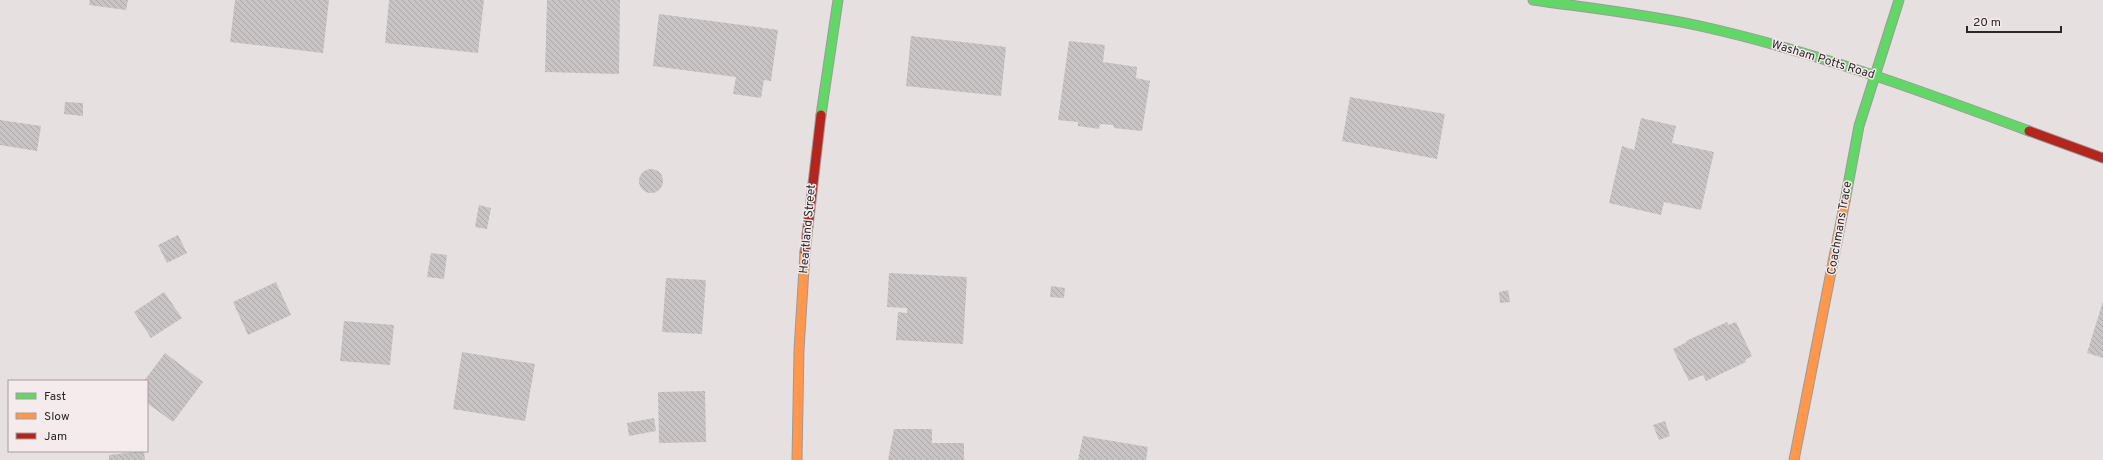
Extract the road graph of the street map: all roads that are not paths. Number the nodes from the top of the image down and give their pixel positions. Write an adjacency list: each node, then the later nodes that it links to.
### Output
1 (838, 0): 6 (street, Heartland Street)
2 (1533, 0): 4 (street, Washam Potts Road)
3 (1900, 0): 4 (street, Coachmans Trace)
4 (1874, 75): 5 (street, Washam Potts Road); 7 (street, Coachmans Trace)
5 (2103, 158)
6 (797, 460)
7 (1794, 460)

